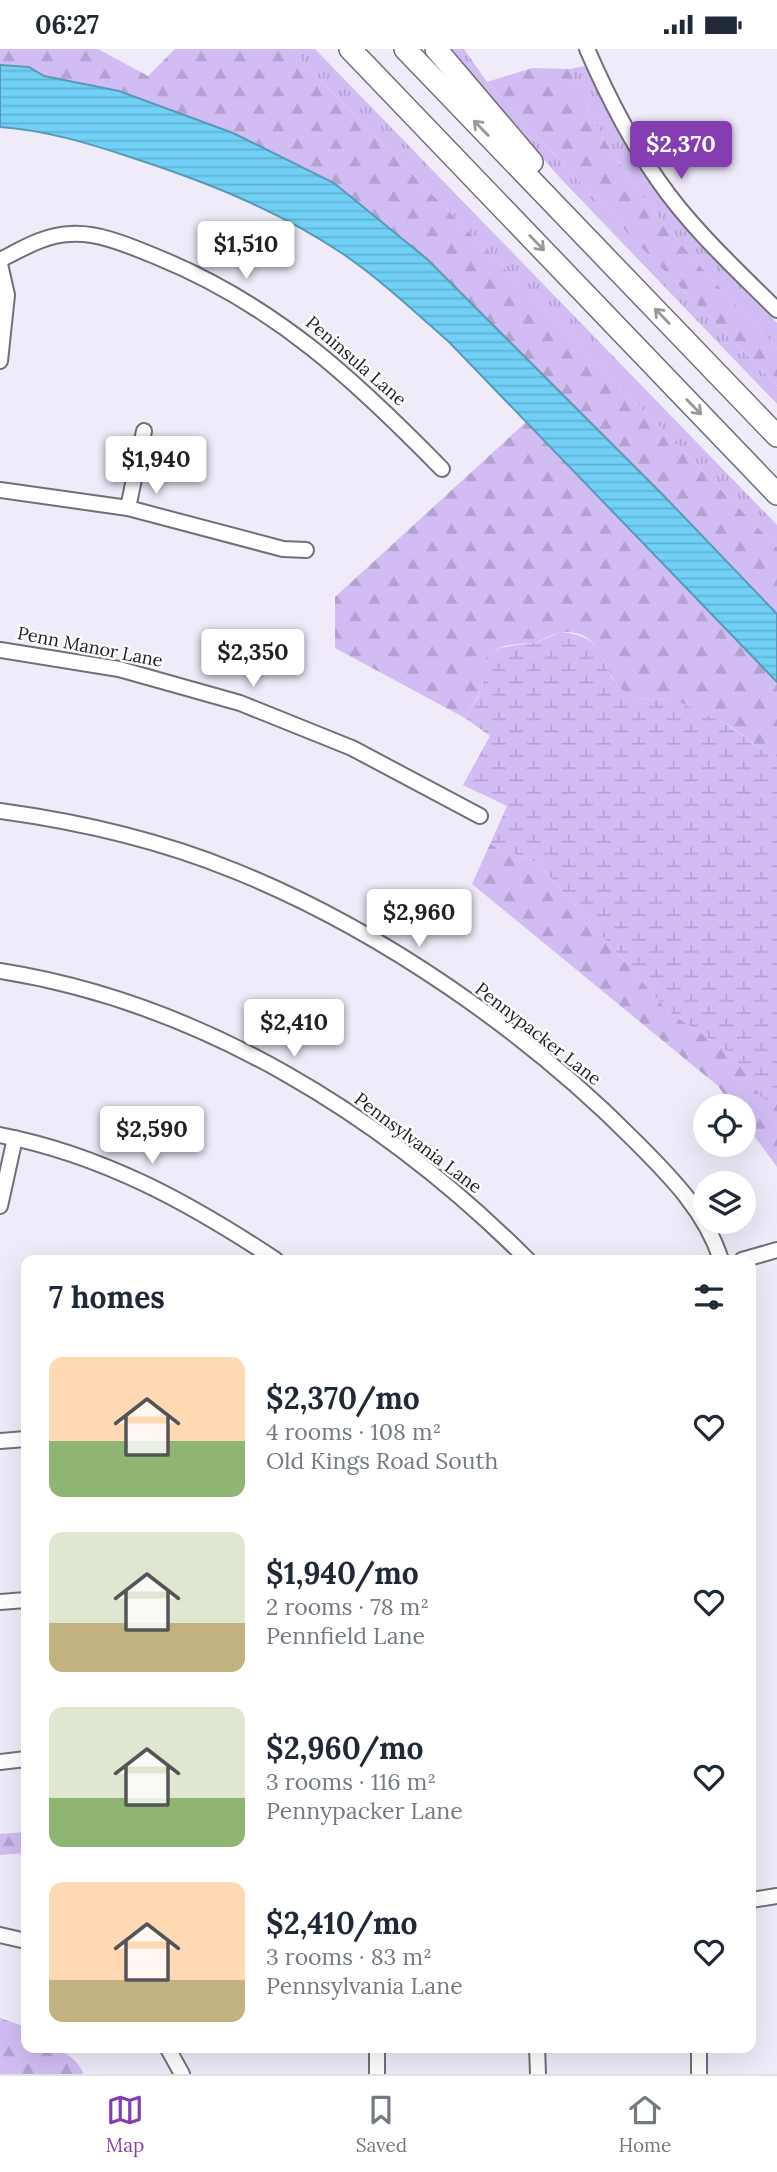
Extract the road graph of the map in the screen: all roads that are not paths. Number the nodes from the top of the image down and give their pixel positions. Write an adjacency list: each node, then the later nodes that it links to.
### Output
1 (332, 49): 6 (highway)
2 (350, 49): 6 (highway)
3 (405, 49): 7 (highway, one-way to 3)
4 (436, 49): 7 (highway)
5 (587, 49): 9 (street)
6 (490, 194): 15 (highway, one-way to 15)
7 (579, 230): 12 (highway, one-way to 7)
8 (0, 262): 10 (street); 13 (street, Peninsula Lane)
9 (777, 310)
10 (0, 361)
11 (144, 431): 16 (street)
12 (777, 436)
13 (442, 469)
14 (0, 489): 16 (street)
15 (777, 494)
16 (128, 508): 17 (street)
17 (306, 550)
18 (0, 650): 20 (street, Penn Manor Lane)
19 (0, 811): 27 (street, Pennypacker Lane)
20 (480, 816)
21 (0, 971): 26 (street, Pennsylvania Lane)
22 (7, 1137): 23 (street); 25 (street)
23 (0, 1206)
24 (777, 1250): 28 (street)
25 (268, 1255)
26 (523, 1255)
27 (719, 1255)
28 (756, 1256)
29 (21, 1439): 30 (street)
30 (0, 1441)
31 (21, 1600): 32 (street)
32 (0, 1602)
33 (21, 1760): 34 (street)
34 (0, 1762)
35 (777, 1896): 36 (street)
36 (756, 1899)
37 (0, 1935): 38 (street)
38 (21, 1940)
39 (170, 2053): 43 (street)
40 (377, 2053): 44 (street)
41 (537, 2053): 45 (street)
42 (699, 2053): 46 (street)
43 (182, 2074)
44 (377, 2074)
45 (538, 2074)
46 (699, 2074)

